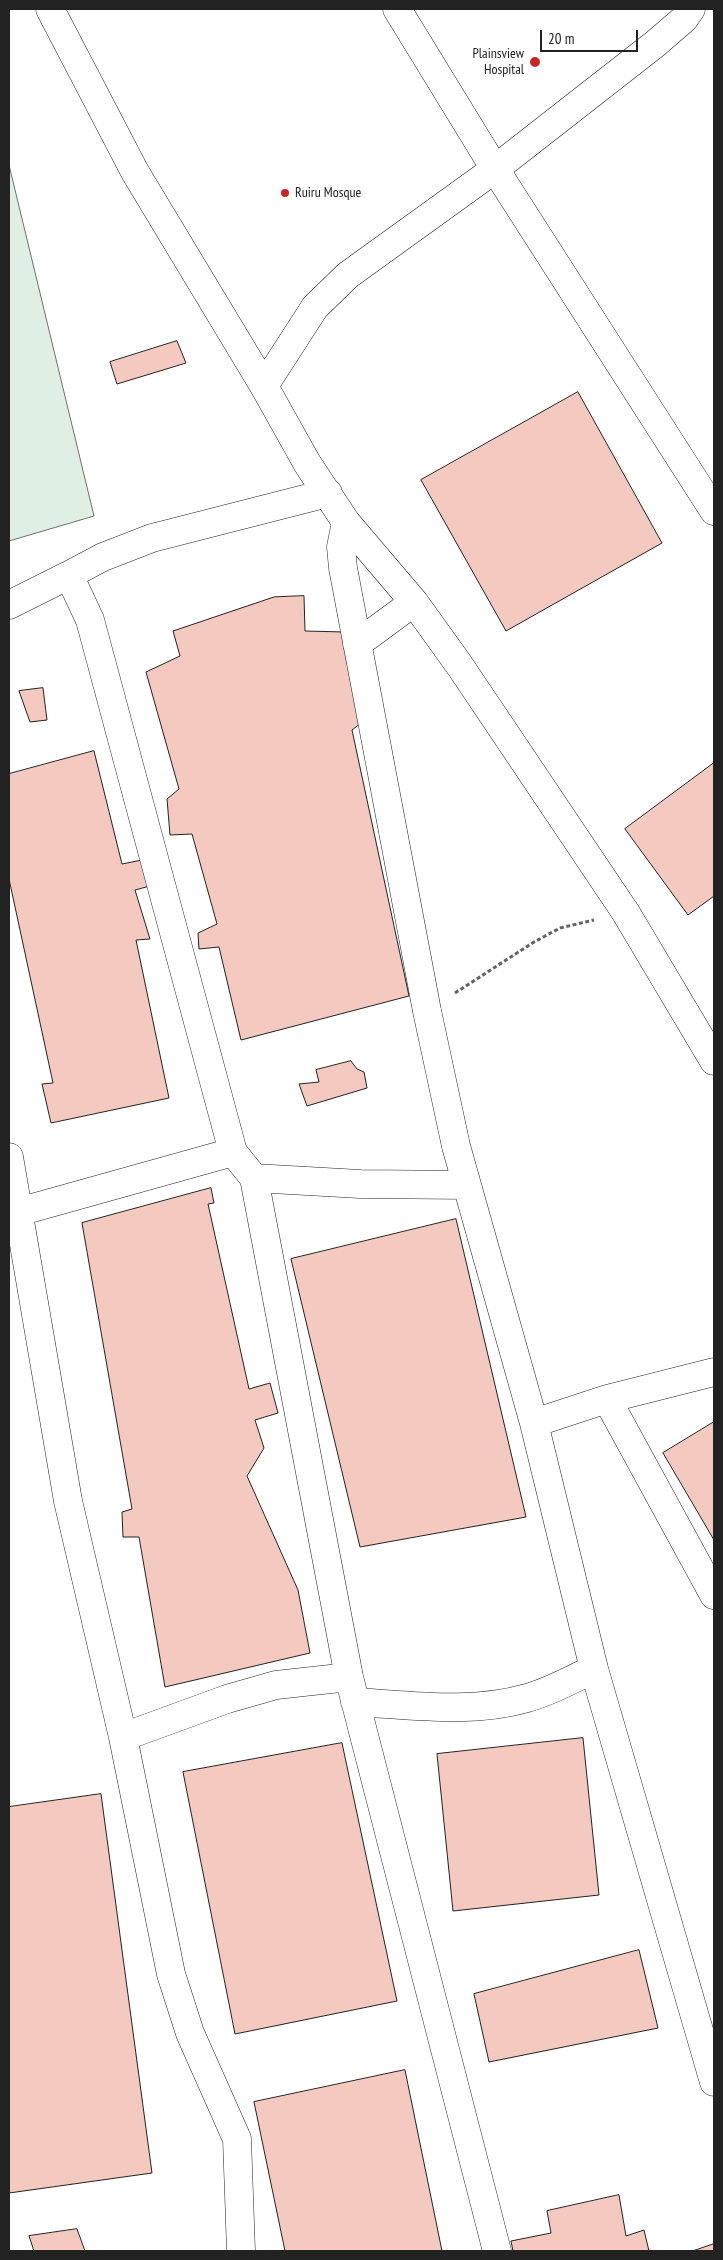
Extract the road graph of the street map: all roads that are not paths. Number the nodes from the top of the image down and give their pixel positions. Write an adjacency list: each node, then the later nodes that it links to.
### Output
1 (50, 9): 5 (street)
2 (397, 9): 4 (street)
3 (691, 9): 4 (street)
4 (495, 169): 5 (street); 7 (street)
5 (264, 386): 6 (street)
6 (328, 494): 8 (street); 9 (street)
7 (714, 511)
8 (346, 522): 10 (street); 12 (street)
9 (69, 575): 11 (street); 14 (street)
10 (414, 602): 12 (street); 13 (street)
11 (9, 605)
12 (357, 644): 17 (street)
13 (714, 1061)
14 (233, 1152): 16 (street); 18 (street)
15 (9, 1157): 18 (street)
16 (254, 1178): 17 (street); 24 (street)
17 (468, 1185): 21 (street)
18 (18, 1212): 25 (street)
19 (714, 1372): 20 (street)
20 (606, 1399): 21 (street); 22 (street)
21 (534, 1423): 23 (street)
22 (714, 1595)
23 (594, 1669): 24 (street); 26 (street)
24 (352, 1690): 25 (street); 28 (street)
25 (123, 1737): 27 (street)
26 (714, 2082)
27 (242, 2251)
28 (497, 2251)

